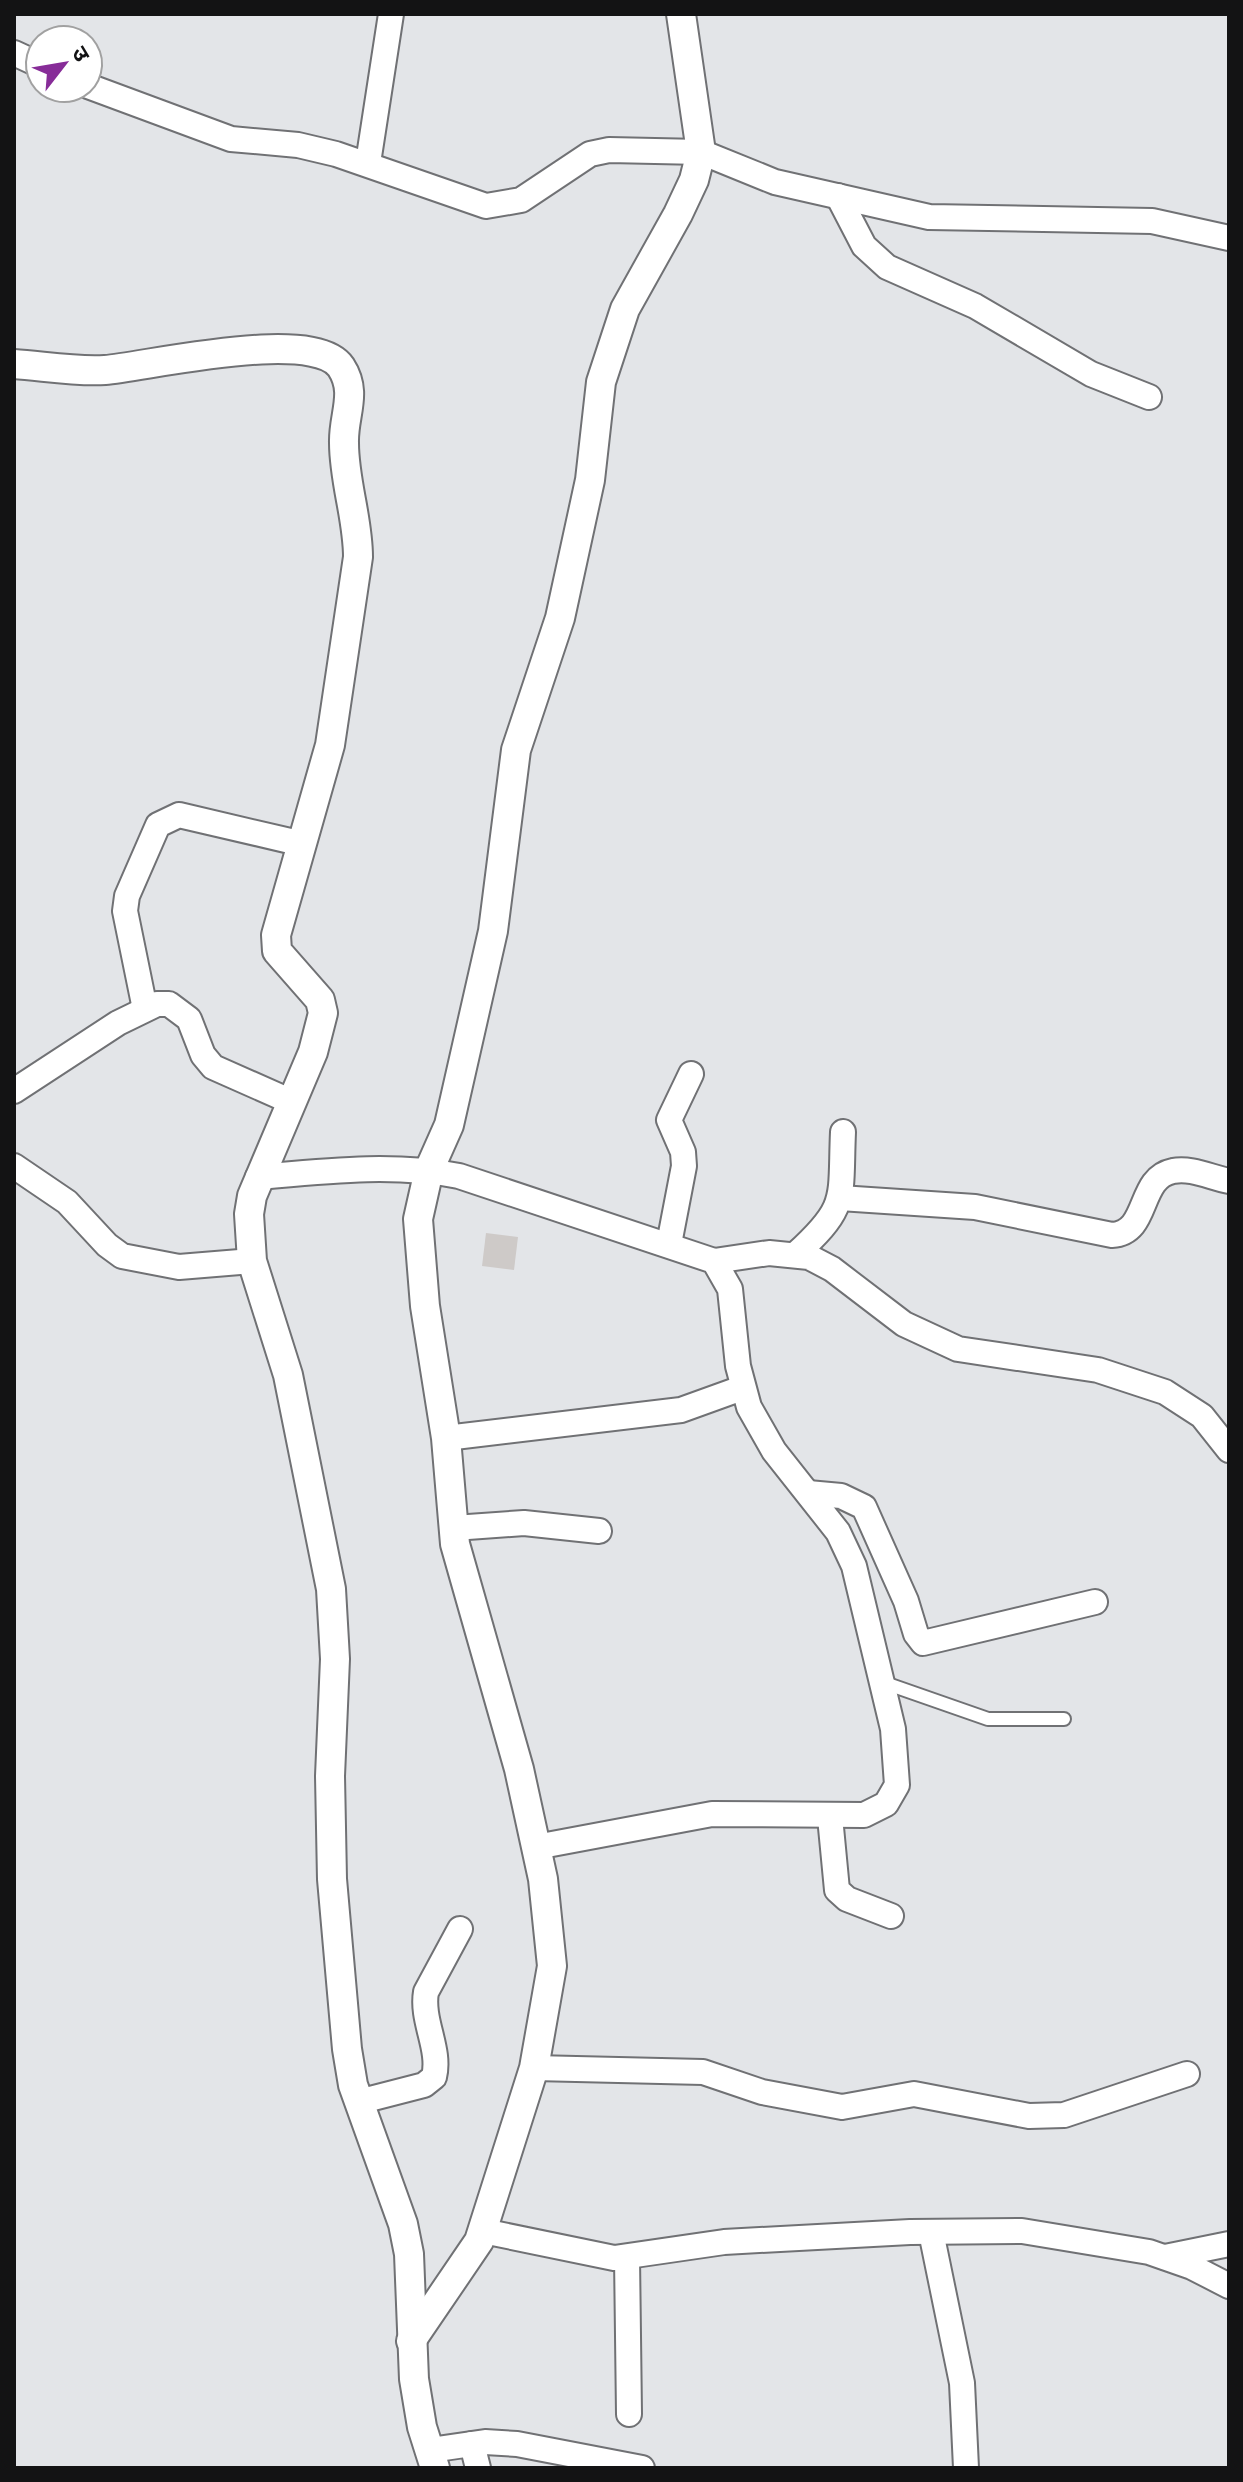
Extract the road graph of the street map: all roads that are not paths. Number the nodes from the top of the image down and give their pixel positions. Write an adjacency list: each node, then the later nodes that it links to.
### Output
1 (391, 14): 5 (street)
2 (681, 14): 4 (street)
3 (104, 92): 5 (street)
4 (701, 152): 5 (street); 6 (street); 17 (street)
5 (368, 163)
6 (838, 196): 7 (street); 9 (street)
7 (1229, 238)
8 (14, 364): 10 (street)
9 (1149, 397)
10 (303, 844): 11 (street); 14 (street)
11 (145, 1009): 13 (street); 14 (street)
12 (691, 1074): 21 (street)
13 (14, 1091)
14 (292, 1102): 18 (street)
15 (843, 1132): 20 (street)
16 (14, 1166): 23 (street)
17 (429, 1170): 18 (street); 21 (street); 26 (street)
18 (258, 1177): 23 (street)
19 (1229, 1181): 20 (street)
20 (840, 1198): 22 (street)
21 (669, 1244): 24 (street)
22 (796, 1254): 24 (street); 27 (street)
23 (252, 1261): 40 (street)
24 (714, 1261): 25 (street)
25 (742, 1388): 26 (street); 28 (street)
26 (446, 1438): 29 (street)
27 (1229, 1450)
28 (808, 1493): 31 (street); 32 (street)
29 (454, 1528): 30 (street); 35 (street)
30 (599, 1531)
31 (1095, 1602)
32 (882, 1682): 33 (lane); 34 (street)
33 (1064, 1719)
34 (830, 1817): 35 (street); 36 (street)
35 (536, 1847): 38 (street)
36 (891, 1916)
37 (460, 1929): 40 (street)
38 (534, 2068): 39 (street); 41 (street)
39 (1187, 2074)
40 (358, 2102): 47 (street)
41 (483, 2231): 44 (street); 47 (street)
42 (931, 2232): 44 (street); 45 (street); 53 (street)
43 (1229, 2244): 45 (street)
44 (627, 2257): 48 (street)
45 (1165, 2257): 46 (street)
46 (1229, 2286)
47 (411, 2341): 50 (street)
48 (629, 2414)
49 (472, 2444): 50 (street); 51 (street); 52 (street)
50 (432, 2459)
51 (478, 2468)
52 (642, 2468)
53 (966, 2468)

